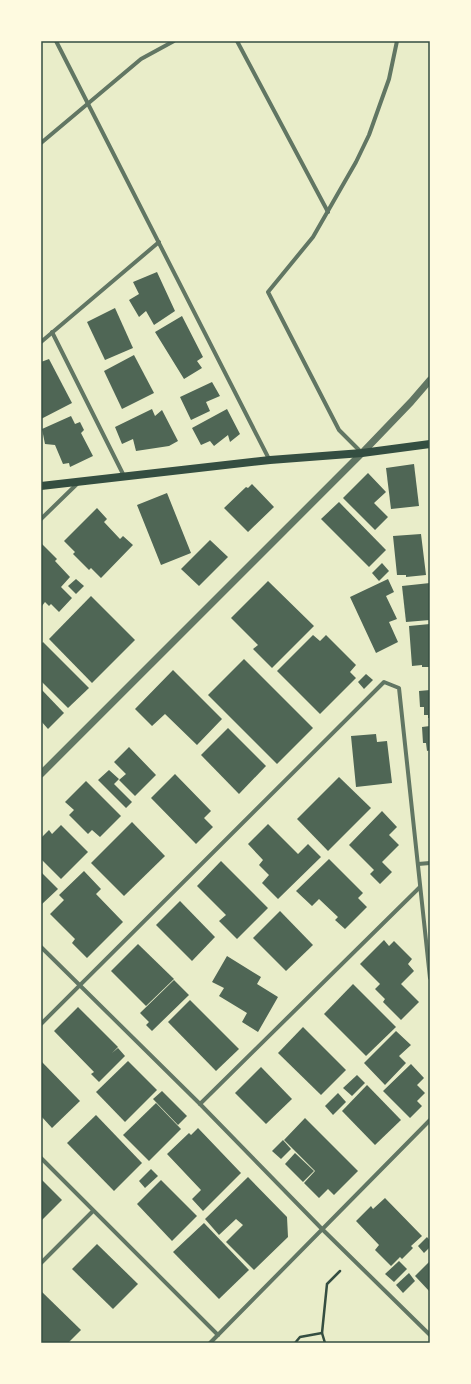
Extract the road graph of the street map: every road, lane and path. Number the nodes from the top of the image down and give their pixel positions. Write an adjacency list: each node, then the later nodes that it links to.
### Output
1 (56, 41): 5 (street)
2 (174, 41): 5 (street)
3 (238, 41): 7 (street)
4 (397, 41): 7 (street)
5 (88, 103): 6 (street); 8 (street)
6 (41, 143)
7 (328, 212): 13 (street)
8 (159, 242): 9 (street); 14 (street)
9 (52, 332): 10 (street); 15 (street)
10 (41, 342)
11 (430, 380): 13 (street)
12 (430, 444): 13 (main road)
13 (362, 453): 14 (main road); 19 (street)
14 (270, 460): 15 (main road)
15 (124, 476): 16 (main road)
16 (80, 481): 17 (main road); 18 (street)
17 (41, 486)
18 (41, 519)
19 (41, 774)
20 (430, 863): 21 (street)
21 (418, 864): 22 (street); 25 (street)
22 (420, 887): 24 (street); 27 (street)
23 (41, 947): 25 (street)
24 (430, 978)
25 (80, 985): 26 (street); 27 (street)
26 (41, 1024)
27 (200, 1104): 31 (street)
28 (430, 1120): 31 (street)
29 (41, 1158): 30 (street)
30 (94, 1211): 32 (street); 35 (street)
31 (322, 1229): 35 (street); 36 (street)
32 (41, 1263)
33 (344, 1268): 34 (path)
34 (322, 1333): 38 (path); 39 (path)
35 (218, 1335): 37 (street)
36 (430, 1336)
37 (210, 1343)
38 (295, 1343)
39 (325, 1343)

